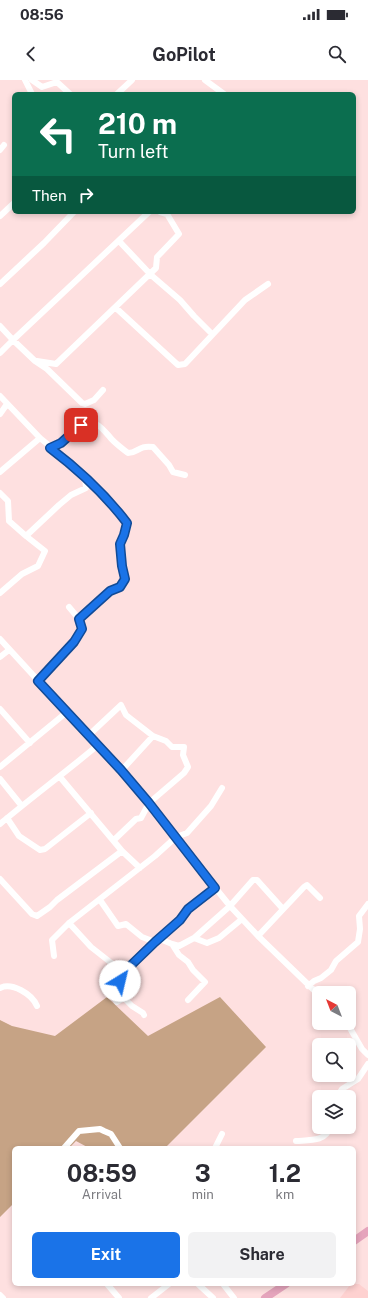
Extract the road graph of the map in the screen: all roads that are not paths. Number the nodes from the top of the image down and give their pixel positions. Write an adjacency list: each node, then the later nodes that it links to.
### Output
1 (25, 80): 5 (street)
2 (32, 80): 6 (street)
3 (132, 80): 7 (street)
4 (205, 80): 8 (street)
5 (31, 92)
6 (68, 92)
7 (119, 92)
8 (221, 92)
9 (12, 205): 14 (street)
10 (72, 214): 18 (street)
11 (147, 214): 15 (street)
12 (151, 214): 15 (street)
13 (167, 214): 17 (street)
14 (0, 216)
15 (136, 225): 16 (street)
16 (119, 241): 17 (street); 23 (street)
17 (151, 275): 20 (street); 22 (street)
18 (0, 284)
19 (268, 284): 22 (street)
20 (116, 308): 22 (street); 25 (street)
21 (0, 326): 23 (street)
22 (212, 334)
23 (13, 340): 24 (street); 25 (street)
24 (0, 353)
25 (35, 361): 26 (street)
26 (103, 390)
27 (0, 396): 28 (street)
28 (7, 404): 29 (street); 30 (street)
29 (0, 414)
30 (40, 438): 31 (street); 32 (street)
31 (50, 448): 33 (street); 34 (street)
32 (0, 472)
33 (185, 475)
34 (85, 477): 36 (street); 39 (street)
35 (0, 493): 36 (street)
36 (26, 536): 37 (street)
37 (0, 593)
38 (69, 607): 39 (street)
39 (79, 619): 43 (street)
40 (0, 639): 41 (street)
41 (9, 650): 42 (street); 43 (street)
42 (0, 657)
43 (38, 681): 45 (street)
44 (0, 709): 48 (street)
45 (67, 712): 46 (street); 48 (street)
46 (89, 735): 47 (street); 49 (street)
47 (153, 736): 51 (street); 55 (street)
48 (30, 743): 50 (street)
49 (98, 745): 51 (street); 52 (street)
50 (0, 767)
51 (121, 770): 55 (street)
52 (60, 777): 56 (street); 57 (street)
53 (0, 779): 56 (street)
54 (222, 788): 60 (street)
55 (149, 803): 60 (street); 61 (street)
56 (21, 805): 58 (street)
57 (92, 813): 58 (street); 61 (street)
58 (7, 818): 59 (street)
59 (0, 824)
60 (176, 837): 63 (street); 65 (street)
61 (114, 840): 62 (street)
62 (122, 851): 63 (street); 64 (street)
63 (140, 868): 67 (street)
64 (0, 879)
65 (215, 888): 69 (street); 75 (street)
66 (320, 898): 70 (street)
67 (100, 900): 72 (street); 75 (street)
68 (368, 904): 79 (street)
69 (230, 906): 70 (street); 71 (street); 74 (street)
70 (283, 909): 73 (street)
71 (242, 919): 73 (street); 74 (street)
72 (69, 923): 77 (street); 78 (street)
73 (258, 936): 79 (street)
74 (194, 938): 76 (street)
75 (157, 940): 76 (street); 78 (street)
76 (172, 944): 82 (street)
77 (54, 956)
78 (124, 972): 84 (street)
79 (308, 986): 81 (street)
80 (0, 988): 83 (street)
81 (312, 989)
82 (188, 1000)
83 (37, 1006)
84 (144, 1016)
85 (350, 1030): 86 (street)
86 (368, 1055)
87 (368, 1064): 88 (street)
88 (341, 1090)
89 (222, 1134): 94 (street)
90 (326, 1134): 91 (street)
91 (296, 1141)
92 (66, 1146): 93 (street)
93 (119, 1146)
94 (216, 1146)
95 (368, 1231): 96 (main road)
96 (356, 1240)
97 (109, 1286): 104 (street)
98 (166, 1286): 105 (street)
99 (200, 1286): 106 (street)
100 (225, 1286): 107 (street)
101 (283, 1286): 108 (main road)
102 (0, 1295): 103 (street)
103 (3, 1298)
104 (119, 1298)
105 (151, 1298)
106 (213, 1298)
107 (234, 1298)
108 (265, 1298)

